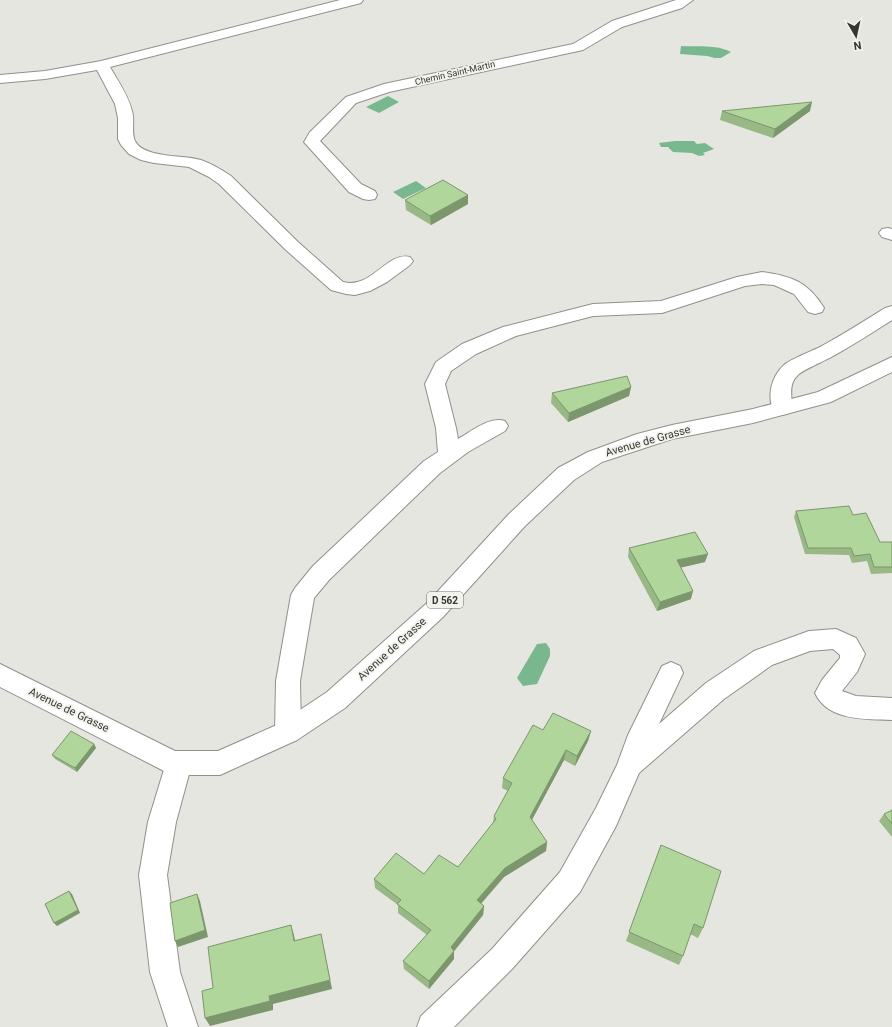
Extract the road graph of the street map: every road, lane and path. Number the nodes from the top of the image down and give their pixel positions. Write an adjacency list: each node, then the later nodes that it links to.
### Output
1 (356, 0): 3 (street)
2 (686, 0): 5 (street, Chemin Saint-Martin)
3 (101, 65): 4 (street); 6 (street)
4 (0, 79)
5 (369, 195)
6 (404, 262)
7 (815, 308): 12 (street)
8 (892, 312): 10 (street)
9 (892, 364): 10 (street, Avenue de Grasse / D 562)
10 (782, 408): 16 (street, Avenue de Grasse / D 562)
11 (498, 426): 12 (street)
12 (449, 455): 16 (street)
13 (671, 673): 18 (street)
14 (0, 675): 17 (street, Avenue de Grasse / D 562)
15 (892, 710): 18 (street)
16 (288, 732): 17 (street, Avenue de Grasse / D 562)
17 (179, 763): 19 (street)
18 (630, 766): 20 (street)
19 (183, 1027)
20 (432, 1027)

